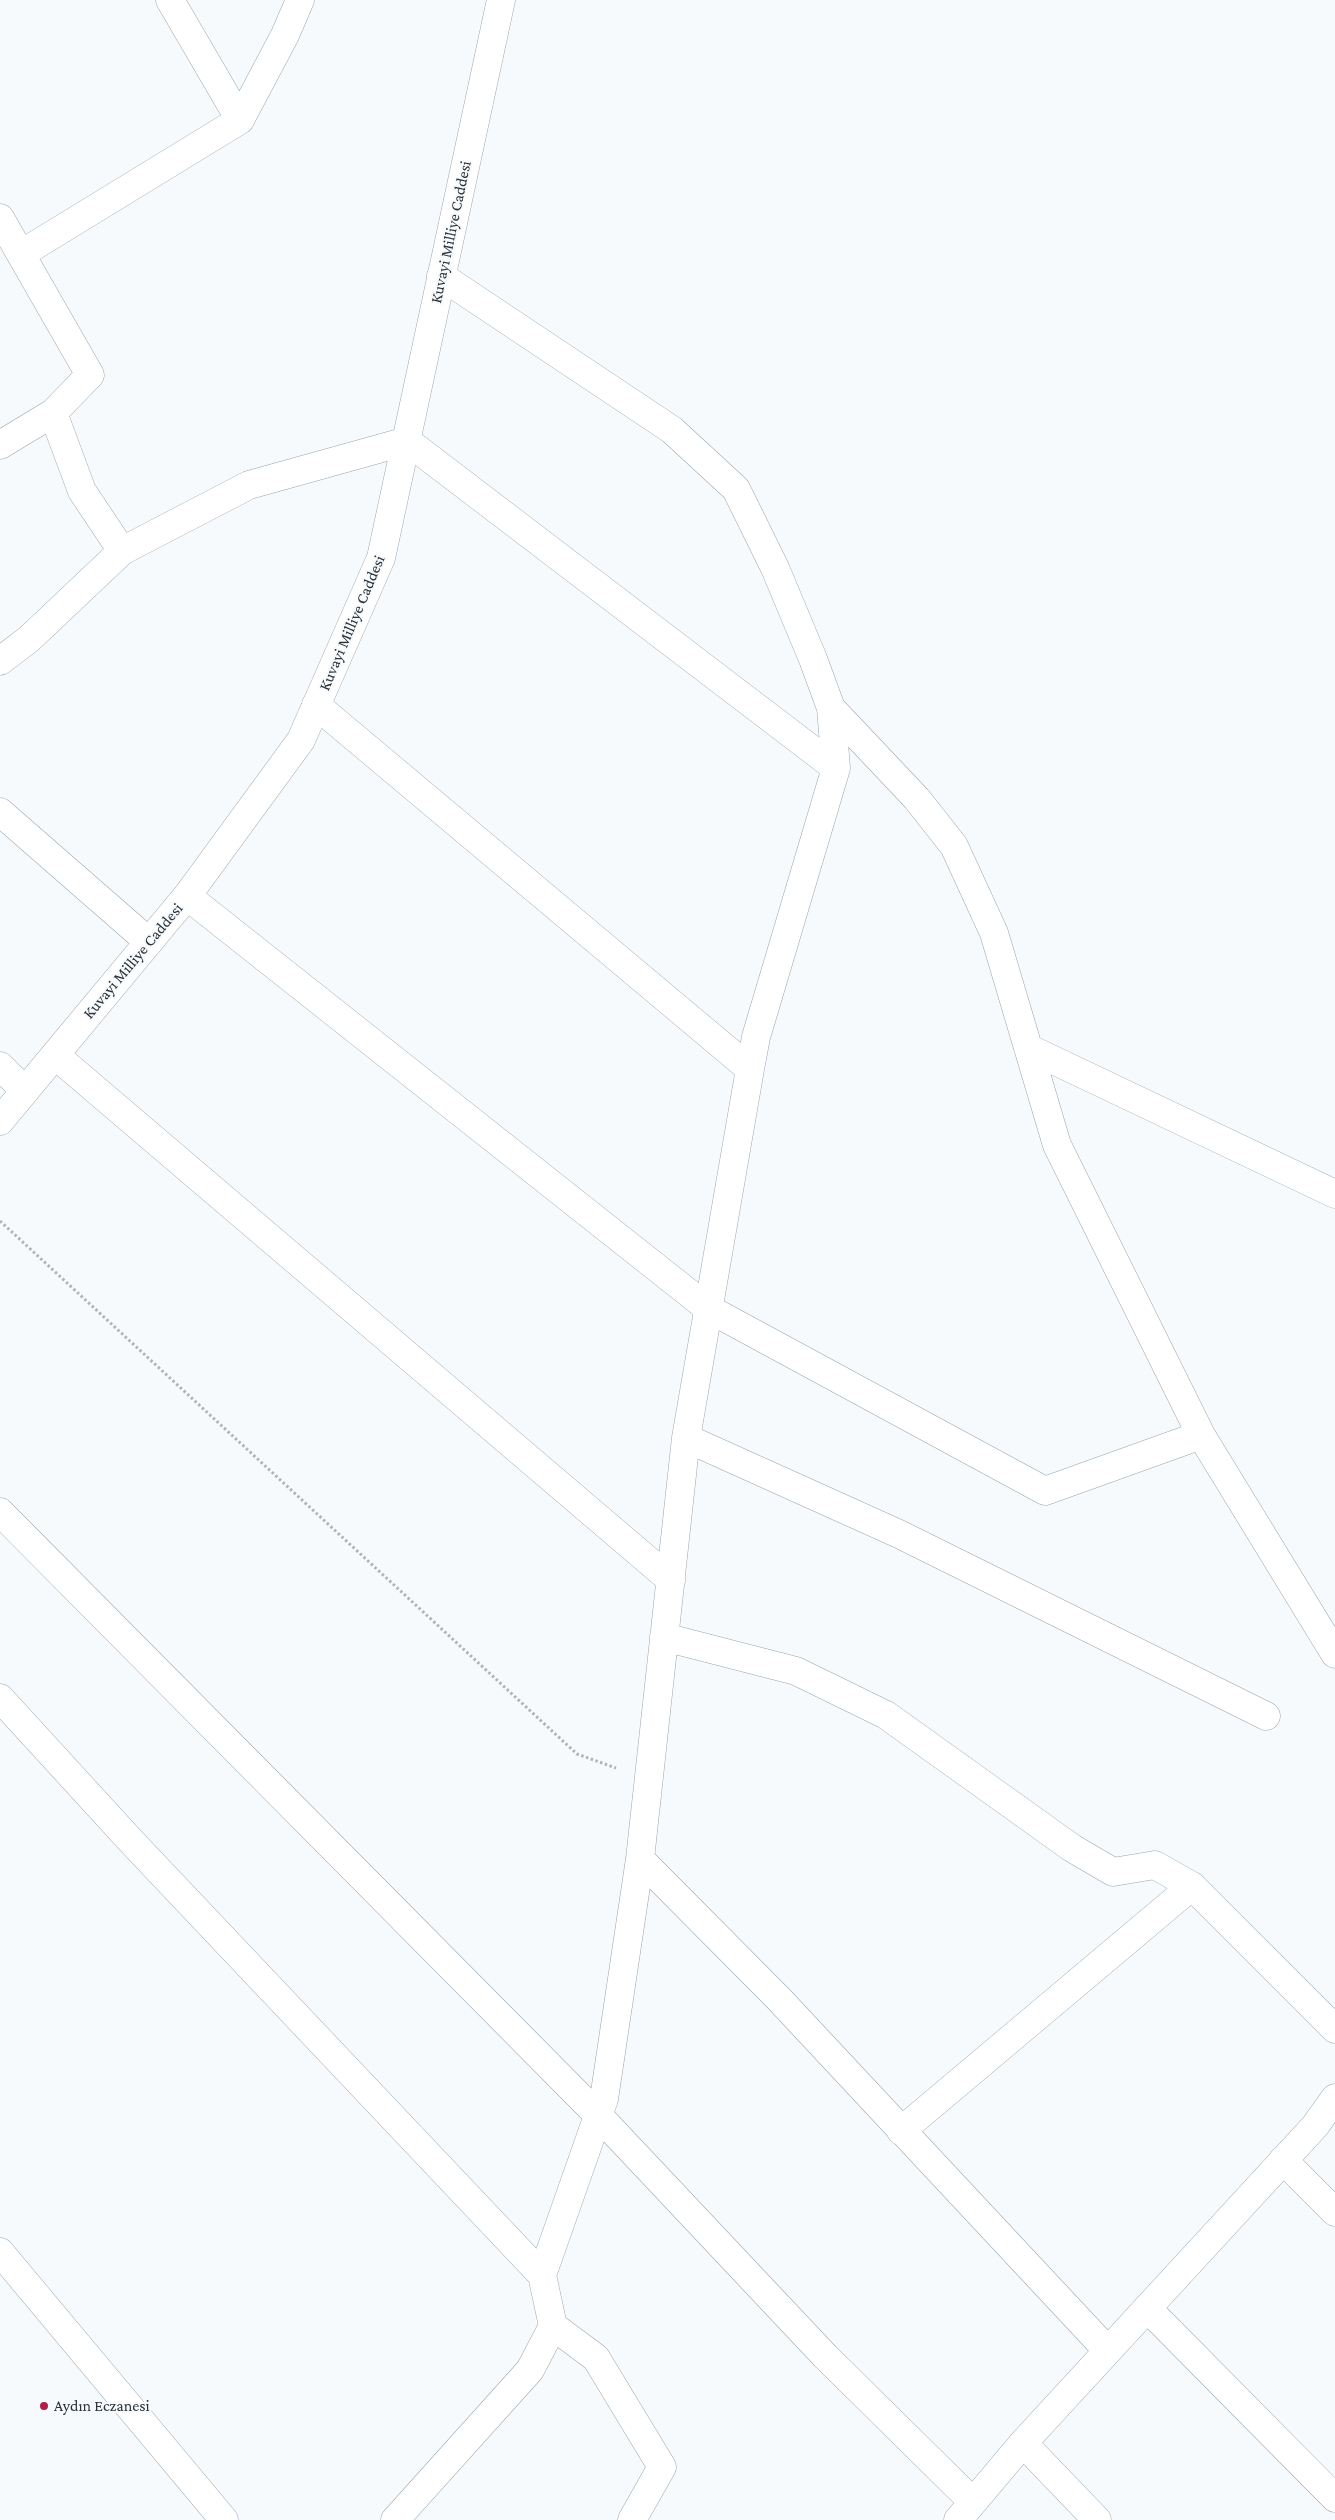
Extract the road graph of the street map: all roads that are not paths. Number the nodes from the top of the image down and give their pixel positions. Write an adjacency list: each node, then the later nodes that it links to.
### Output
1 (170, 0): 4 (street)
2 (300, 0): 4 (street)
3 (501, 0): 7 (street, Kuvayi Milliye Caddesi)
4 (240, 120): 6 (street)
5 (0, 218): 6 (street)
6 (21, 254): 8 (street)
7 (441, 276): 9 (street, Kuvayi Milliye Caddesi); 14 (street)
8 (53, 413): 10 (street); 11 (street)
9 (407, 441): 11 (street); 13 (street, Kuvayi Milliye Caddesi); 15 (street)
10 (0, 445)
11 (122, 551): 12 (street)
12 (0, 661)
13 (316, 705): 17 (street, Kuvayi Milliye Caddesi); 22 (street)
14 (830, 708): 15 (street); 19 (street)
15 (836, 768): 22 (street)
16 (0, 812): 18 (street)
17 (187, 896): 18 (street, Kuvayi Milliye Caddesi); 26 (street)
18 (149, 942): 20 (street, Kuvayi Milliye Caddesi)
19 (1028, 1048): 25 (street); 27 (street)
20 (55, 1055): 23 (street, Kuvayi Milliye Caddesi); 30 (street)
21 (0, 1066): 23 (street)
22 (750, 1069): 26 (street)
23 (25, 1091): 24 (street, Kuvayi Milliye Caddesi)
24 (0, 1120)
25 (1335, 1194)
26 (709, 1309): 27 (street); 28 (street)
27 (1200, 1435): 32 (street)
28 (686, 1438): 30 (street); 34 (street)
29 (0, 1512): 39 (street)
30 (670, 1580): 31 (street)
31 (664, 1637): 35 (street); 36 (street)
32 (1335, 1654)
33 (0, 1698): 44 (street)
34 (1266, 1716)
35 (640, 1859): 39 (street); 40 (street)
36 (1192, 1886): 37 (street); 40 (street)
37 (1335, 2028)
38 (1335, 2098): 41 (street)
39 (598, 2115): 44 (street); 50 (street)
40 (901, 2132): 47 (street)
41 (1283, 2160): 42 (street); 45 (street)
42 (1335, 2212)
43 (0, 2252): 51 (street)
44 (542, 2275): 46 (street)
45 (1147, 2308): 47 (street); 49 (street)
46 (553, 2326): 52 (street); 53 (street)
47 (1108, 2351): 48 (street)
48 (1023, 2443): 50 (street); 54 (street)
49 (1335, 2498)
50 (966, 2511)
51 (224, 2520)
52 (395, 2520)
53 (632, 2520)
54 (1097, 2520)

